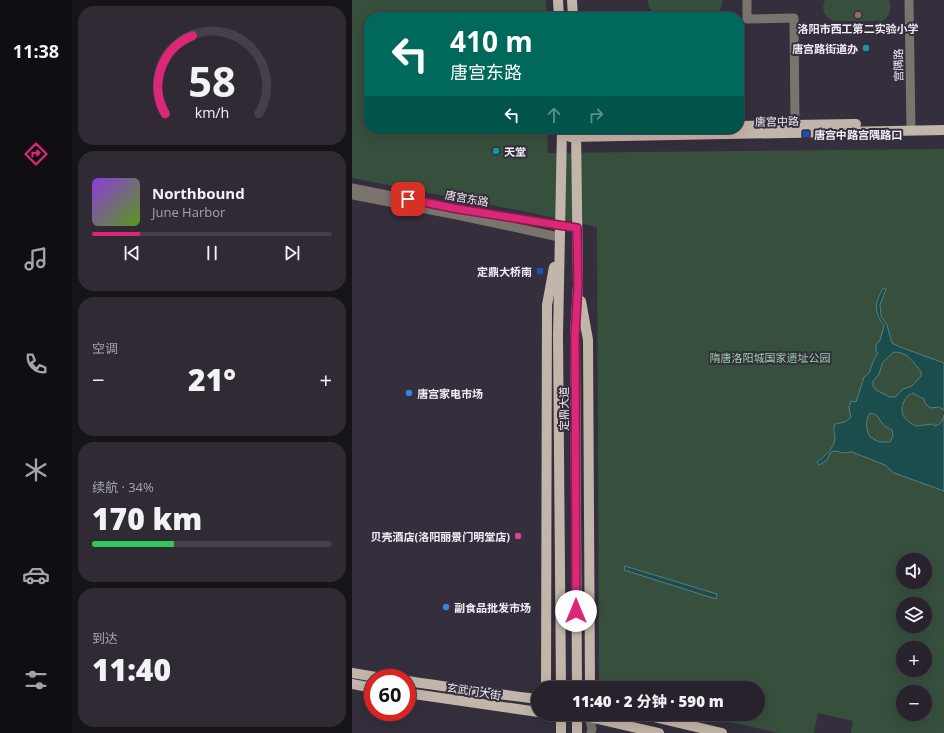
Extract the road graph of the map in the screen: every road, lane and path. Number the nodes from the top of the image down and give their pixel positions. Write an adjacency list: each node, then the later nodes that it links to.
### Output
1 (558, 0): 5 (main road)
2 (572, 0): 6 (main road)
3 (747, 0): 8 (street)
4 (909, 0): 10 (street, 宫隅路)
5 (559, 12)
6 (573, 12)
7 (944, 124): 10 (main road, 唐宫中路)
8 (795, 125): 9 (main road, 唐宫中路); 10 (main road, 唐宫中路)
9 (744, 126)
10 (911, 127): 11 (main road, 唐宫中路); 12 (main road, 唐宫中路)
11 (744, 130)
12 (944, 130)
13 (562, 134): 17 (main road, 定鼎大道)
14 (576, 134): 18 (main road, 定鼎大道)
15 (352, 188): 17 (street, 唐宫东路)
16 (352, 195): 19 (street, 唐宫东路)
17 (559, 226): 18 (street, 唐宫东路); 19 (main road, 定鼎大道)
18 (577, 228): 20 (main road, 定鼎大道)
19 (559, 237): 23 (main road, 定鼎大道); 24 (main road)
20 (578, 285): 21 (main road); 22 (main road, 定鼎大道)
21 (586, 332): 22 (main road); 25 (main road)
22 (575, 335): 31 (main road, 定鼎大道)
23 (558, 336): 24 (main road); 30 (main road, 定鼎大道)
24 (547, 337): 26 (main road)
25 (590, 535): 26 (main road); 32 (main road)
26 (546, 536): 29 (main road)
27 (352, 673): 28 (main road)
28 (364, 675)
29 (546, 681)
30 (560, 681)
31 (577, 681)
32 (590, 681)
33 (416, 682): 37 (main road, 玄武门大街)
34 (352, 684): 35 (main road)
35 (364, 686)
36 (416, 694): 38 (main road, 玄武门大街)
37 (531, 697)
38 (531, 711)
39 (561, 721): 44 (main road)
40 (577, 721): 45 (main road)
41 (590, 721): 46 (street)
42 (610, 721): 47 (main road)
43 (671, 721): 48 (main road)
44 (561, 733)
45 (577, 733)
46 (591, 733)
47 (659, 733)
48 (722, 733)

